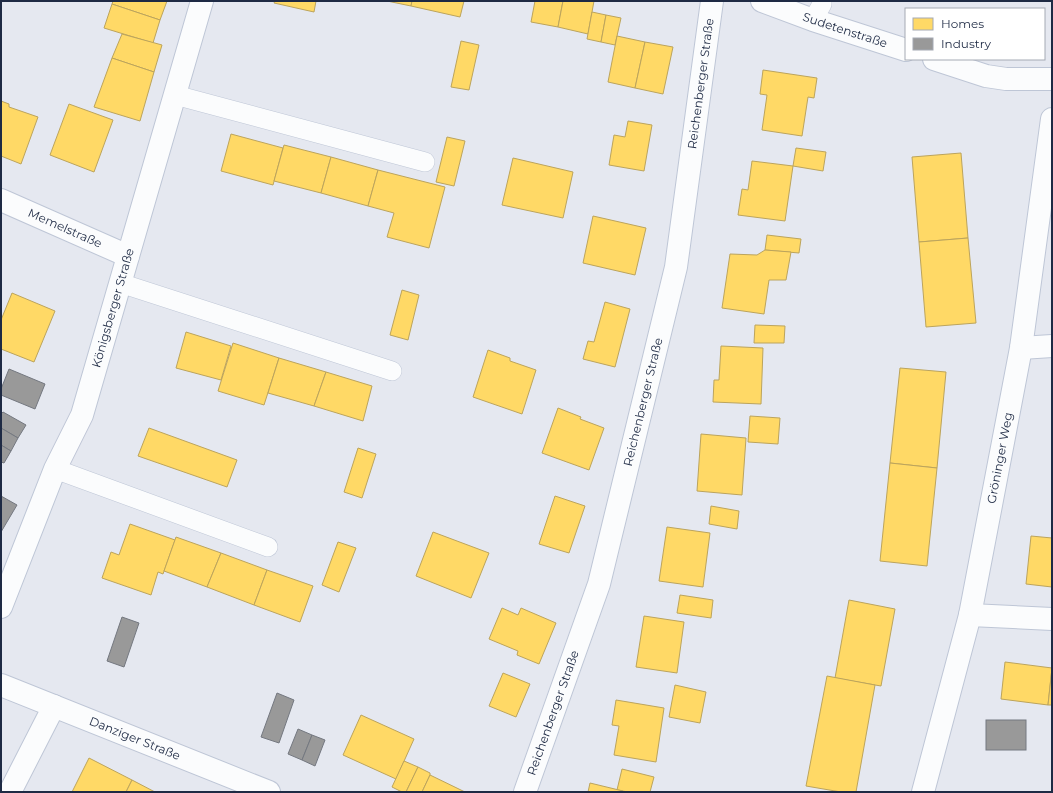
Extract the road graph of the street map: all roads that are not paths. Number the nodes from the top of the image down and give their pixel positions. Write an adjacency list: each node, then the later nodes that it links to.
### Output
1 (202, 1): 8 (street, Königsberger Straße)
2 (712, 1): 26 (street, Reichenberger Straße)
3 (762, 1): 4 (street, Sudetenstraße)
4 (818, 10): 5 (street, Sudetenstraße)
5 (905, 50)
6 (937, 60): 7 (street)
7 (1052, 79)
8 (175, 96): 10 (lane); 12 (street, Königsberger Straße)
9 (1052, 119): 15 (street, Gröninger Weg)
10 (425, 162)
11 (1, 200): 12 (street, Memelstraße)
12 (128, 256): 13 (street, Königsberger Straße)
13 (120, 283): 16 (lane); 17 (street, Königsberger Straße)
14 (1052, 346): 15 (street)
15 (1021, 348): 20 (street, Gröninger Weg)
16 (392, 371)
17 (55, 469): 18 (lane); 19 (street, Königsberger Straße)
18 (268, 547)
19 (1, 608)
20 (970, 615): 21 (street); 27 (street, Gröninger Weg)
21 (1052, 619)
22 (1, 685): 23 (street, Danziger Straße)
23 (54, 706): 24 (street); 25 (street, Danziger Straße)
24 (10, 792)
25 (269, 792)
26 (525, 792)
27 (923, 792)

